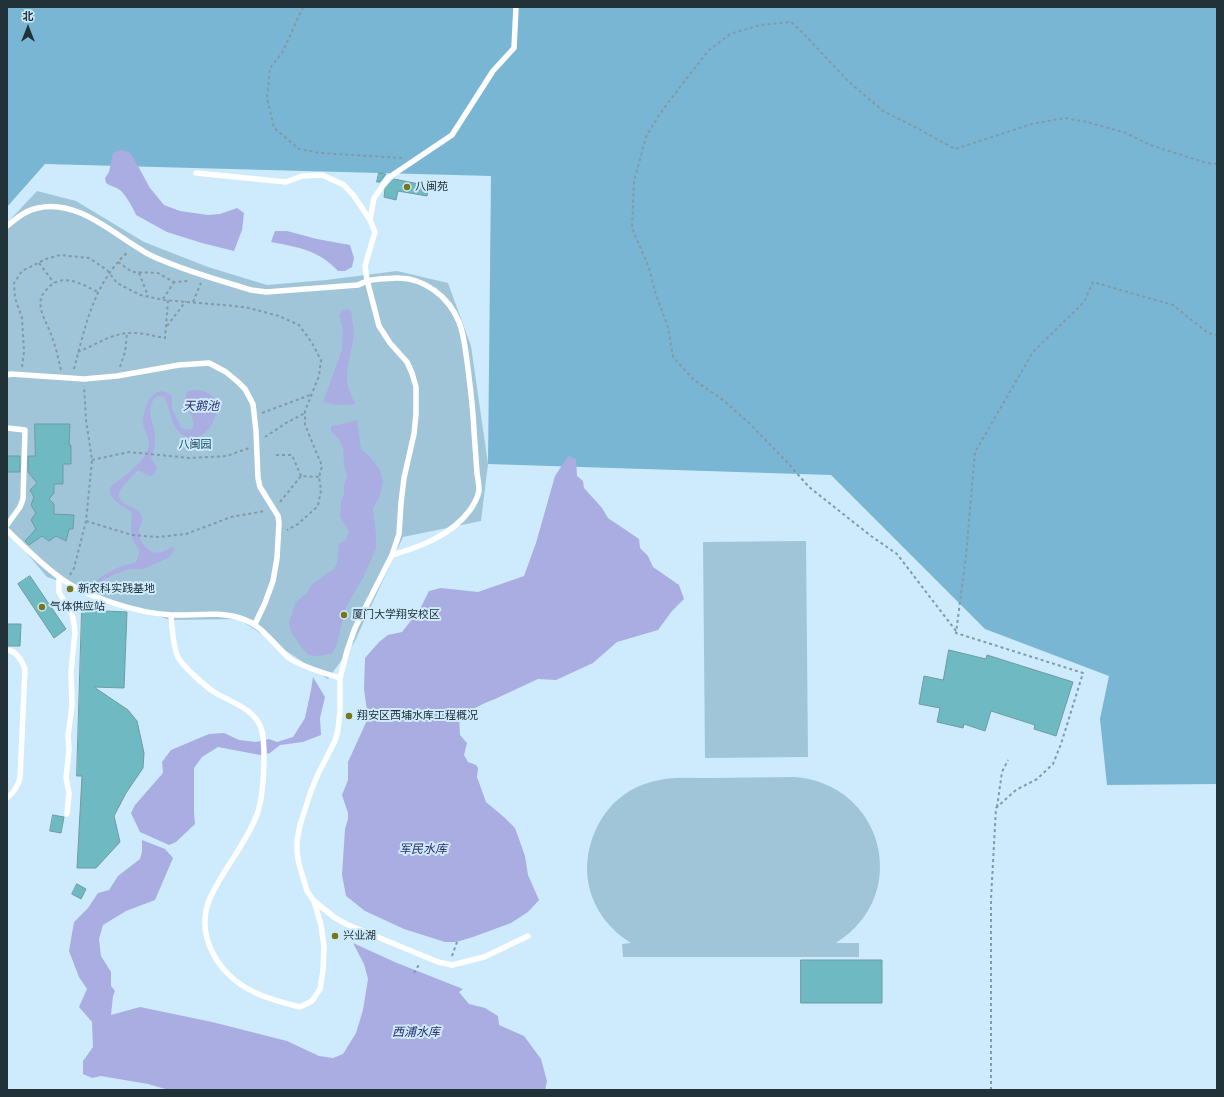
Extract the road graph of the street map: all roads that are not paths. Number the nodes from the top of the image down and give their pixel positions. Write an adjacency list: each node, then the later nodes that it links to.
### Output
1 (516, 7): 3 (lane)
2 (196, 173): 3 (lane)
3 (370, 220): 5 (lane)
4 (7, 226): 5 (lane)
5 (367, 280): 10 (lane); 10 (lane)
6 (7, 375): 13 (lane)
7 (7, 428): 8 (lane)
8 (7, 525)
9 (7, 530): 11 (lane)
10 (392, 555): 15 (lane)
11 (59, 577): 12 (lane); 17 (lane)
12 (171, 615): 13 (lane); 18 (lane)
13 (255, 624): 15 (lane)
14 (7, 650): 16 (lane)
15 (340, 678): 18 (lane)
16 (7, 798)
17 (67, 814)
18 (314, 901): 19 (lane)
19 (528, 936)

